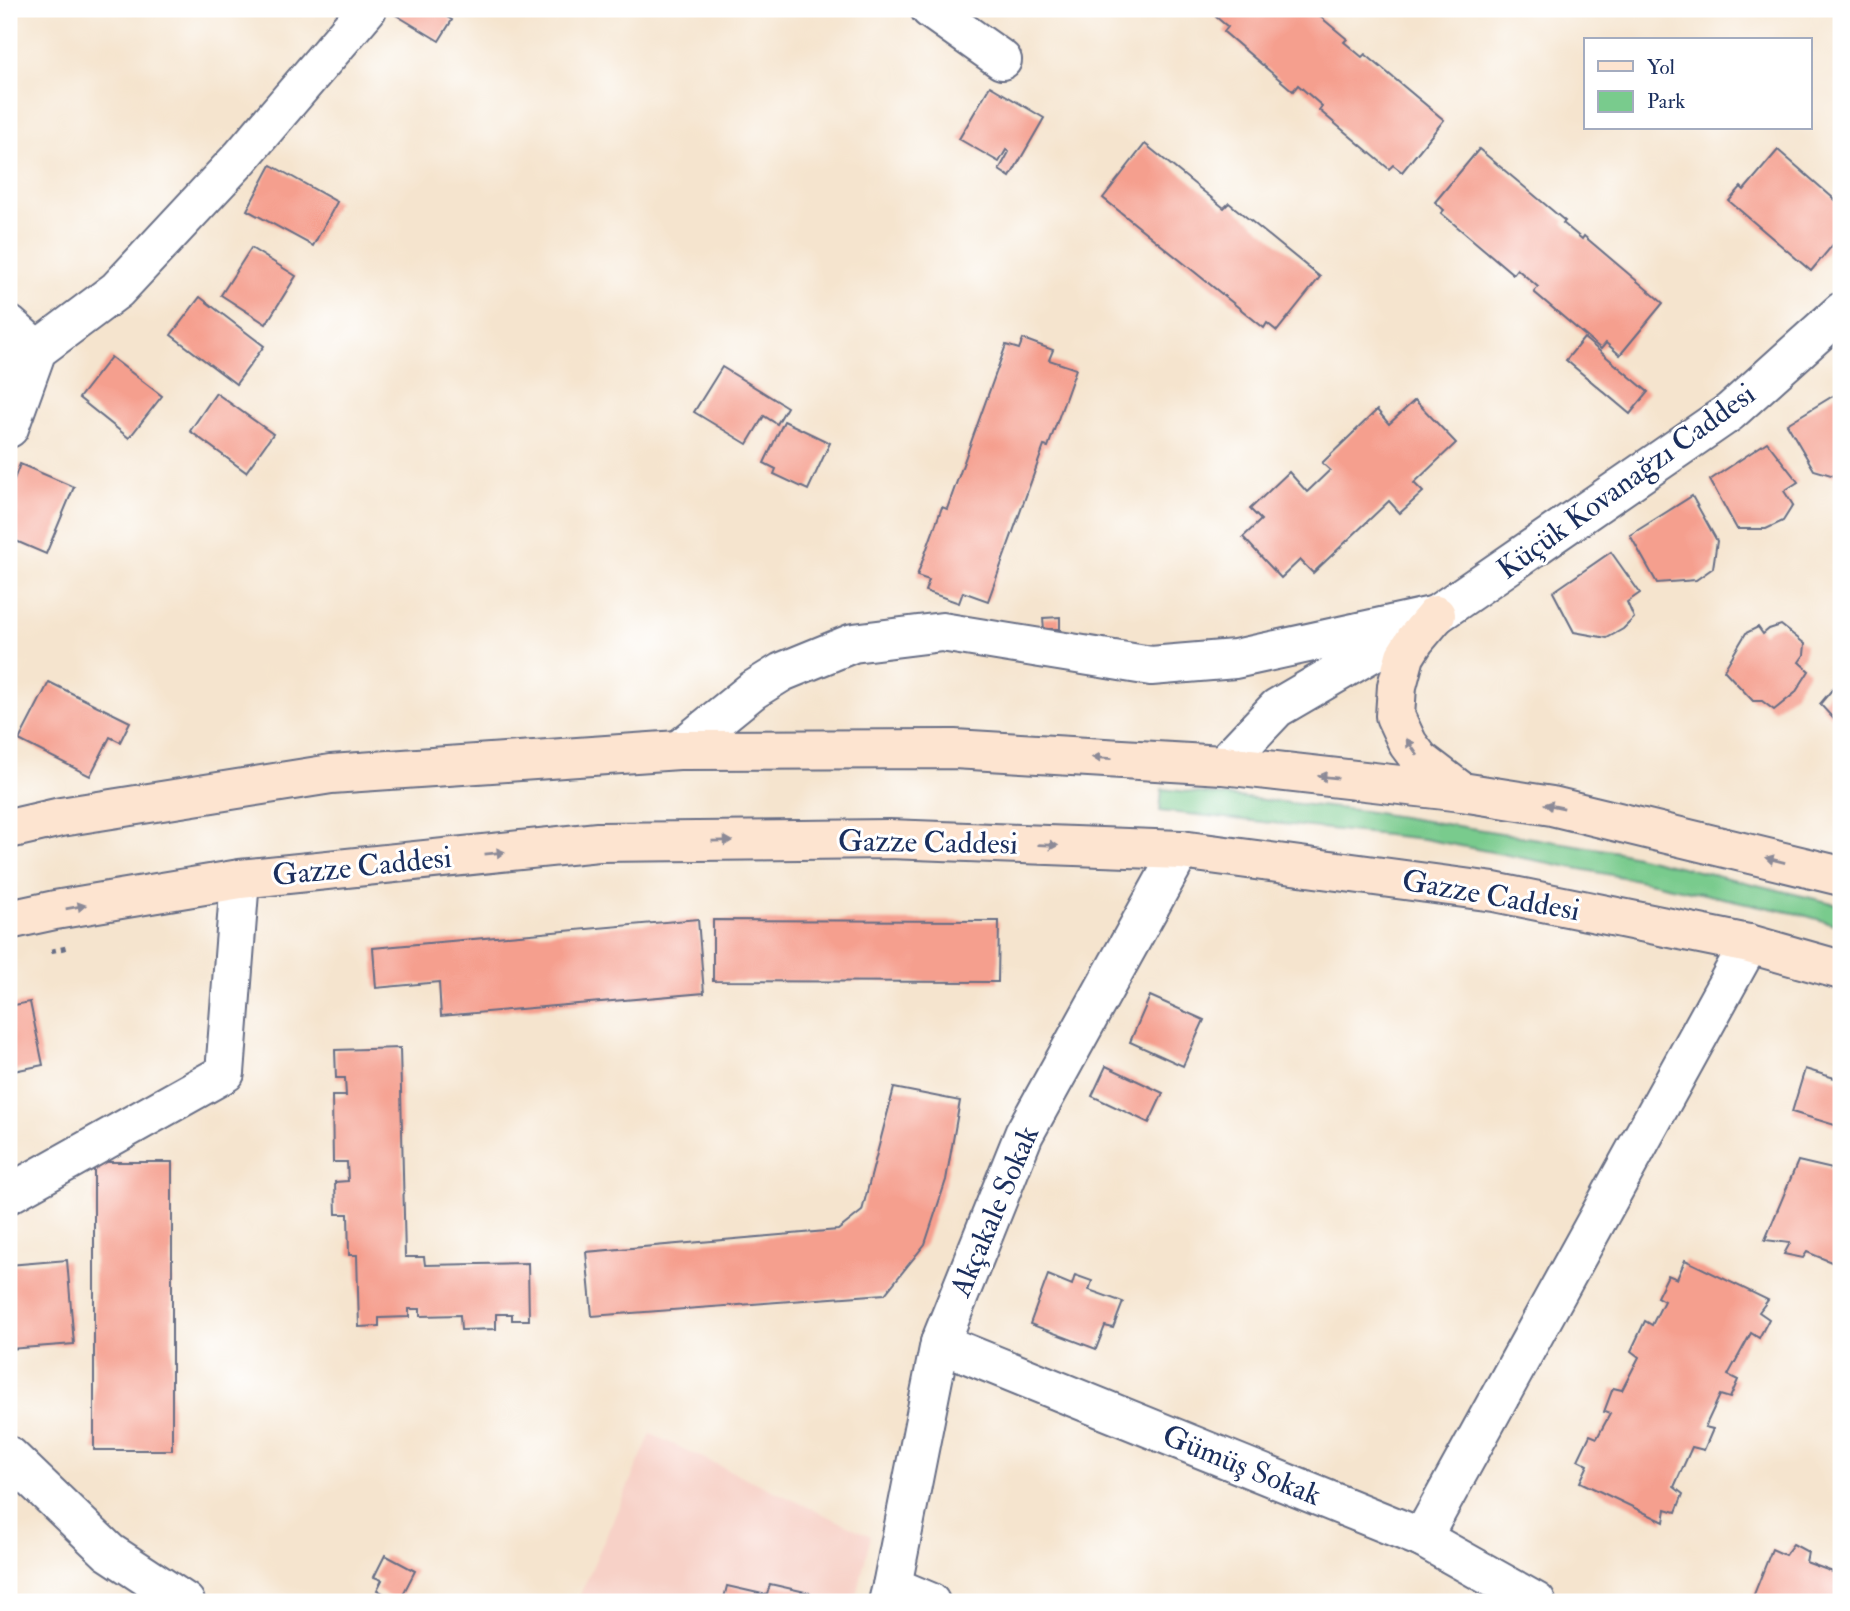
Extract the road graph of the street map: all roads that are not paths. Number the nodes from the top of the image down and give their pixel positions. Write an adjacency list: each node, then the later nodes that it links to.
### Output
1 (367, 9): 6 (street)
2 (930, 9): 3 (street)
3 (1003, 60)
4 (1841, 312): 8 (street, Küçük Kovanağzı Caddesi)
5 (9, 325): 6 (street)
6 (37, 350): 7 (street)
7 (9, 428)
8 (1436, 615): 9 (street, Küçük Kovanağzı Caddesi); 10 (street, Küçük Kovanağzı Caddesi); 11 (main road, one-way to 8)
9 (679, 750): 10 (main road, one-way to 9); 12 (main road)
10 (1223, 765): 11 (main road, one-way to 10)
11 (1462, 792): 14 (main road, one-way to 11)
12 (9, 829)
13 (1181, 850): 15 (main road, Gazze Caddesi, one-way to 13); 17 (main road, Gazze Caddesi); 20 (street, Akçakale Sokak)
14 (1841, 876)
15 (240, 879): 16 (main road, Gazze Caddesi, one-way to 15); 19 (street)
16 (9, 920)
17 (1749, 944): 18 (main road, Gazze Caddesi); 22 (street)
18 (1841, 970)
19 (9, 1194)
20 (940, 1343): 22 (street, Gümüş Sokak); 23 (street, Akçakale Sokak)
21 (9, 1455): 24 (street)
22 (1422, 1538): 26 (street, Gümüş Sokak)
23 (890, 1594): 25 (street)
24 (185, 1602)
25 (930, 1602)
26 (1536, 1602)

